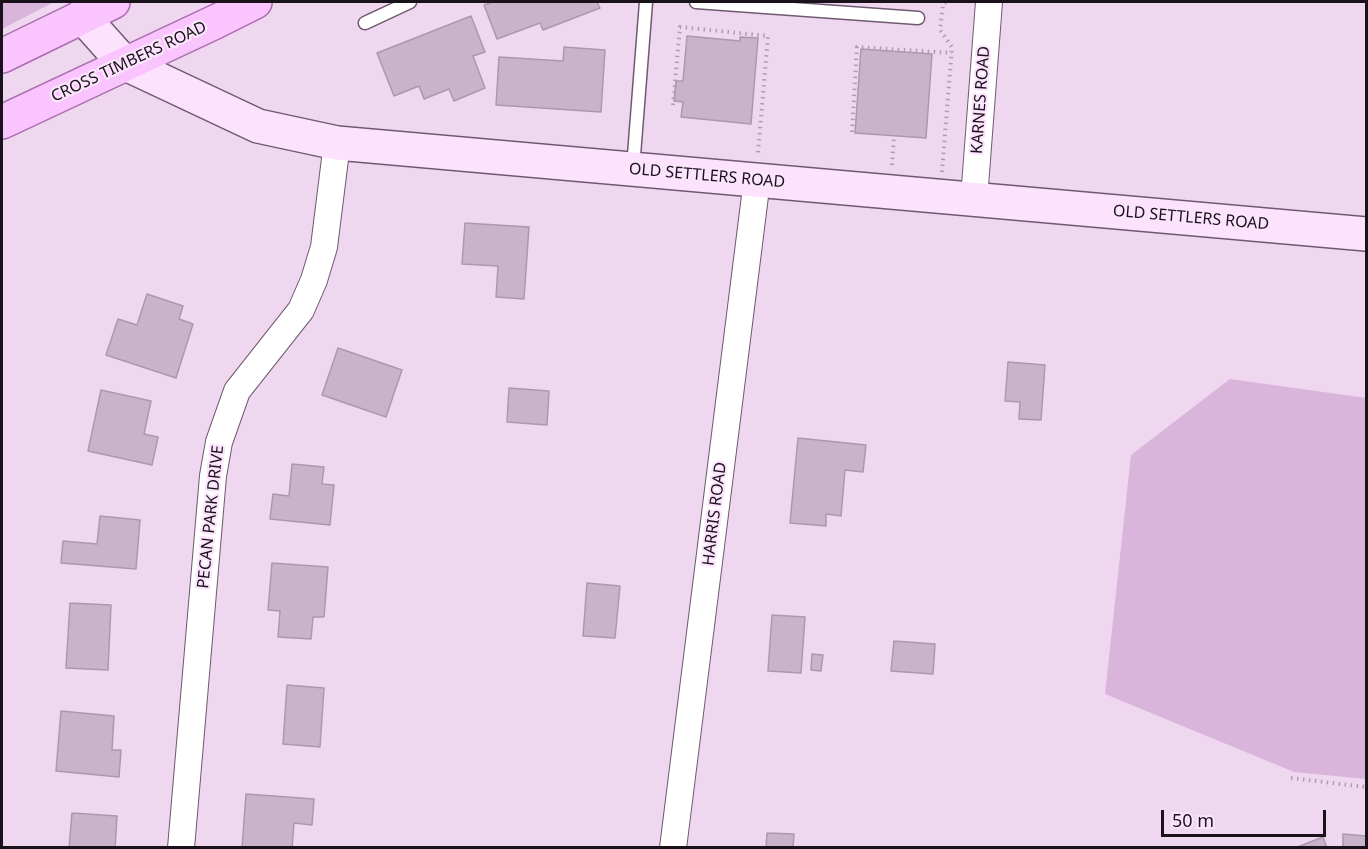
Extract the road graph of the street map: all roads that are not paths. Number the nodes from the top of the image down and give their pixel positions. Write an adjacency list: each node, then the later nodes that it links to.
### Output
1 (113, 2): 7 (main road)
2 (255, 2): 11 (main road, CROSS TIMBERS ROAD)
3 (410, 2): 9 (lane)
4 (646, 2): 14 (lane)
5 (696, 2): 8 (lane)
6 (989, 2): 16 (street, KARNES ROAD)
7 (79, 9): 10 (main road); 11 (main road, OLD SETTLERS ROAD)
8 (918, 18)
9 (365, 23)
10 (2, 56)
11 (124, 63): 12 (main road, CROSS TIMBERS ROAD); 13 (main road, OLD SETTLERS ROAD)
12 (2, 122)
13 (337, 144): 14 (main road, OLD SETTLERS ROAD); 18 (street, PECAN PARK DRIVE)
14 (633, 169): 15 (main road, OLD SETTLERS ROAD)
15 (757, 169): 16 (main road, OLD SETTLERS ROAD); 19 (street, HARRIS ROAD)
16 (974, 200): 17 (main road, OLD SETTLERS ROAD)
17 (1366, 234)
18 (181, 848)
19 (672, 848)

